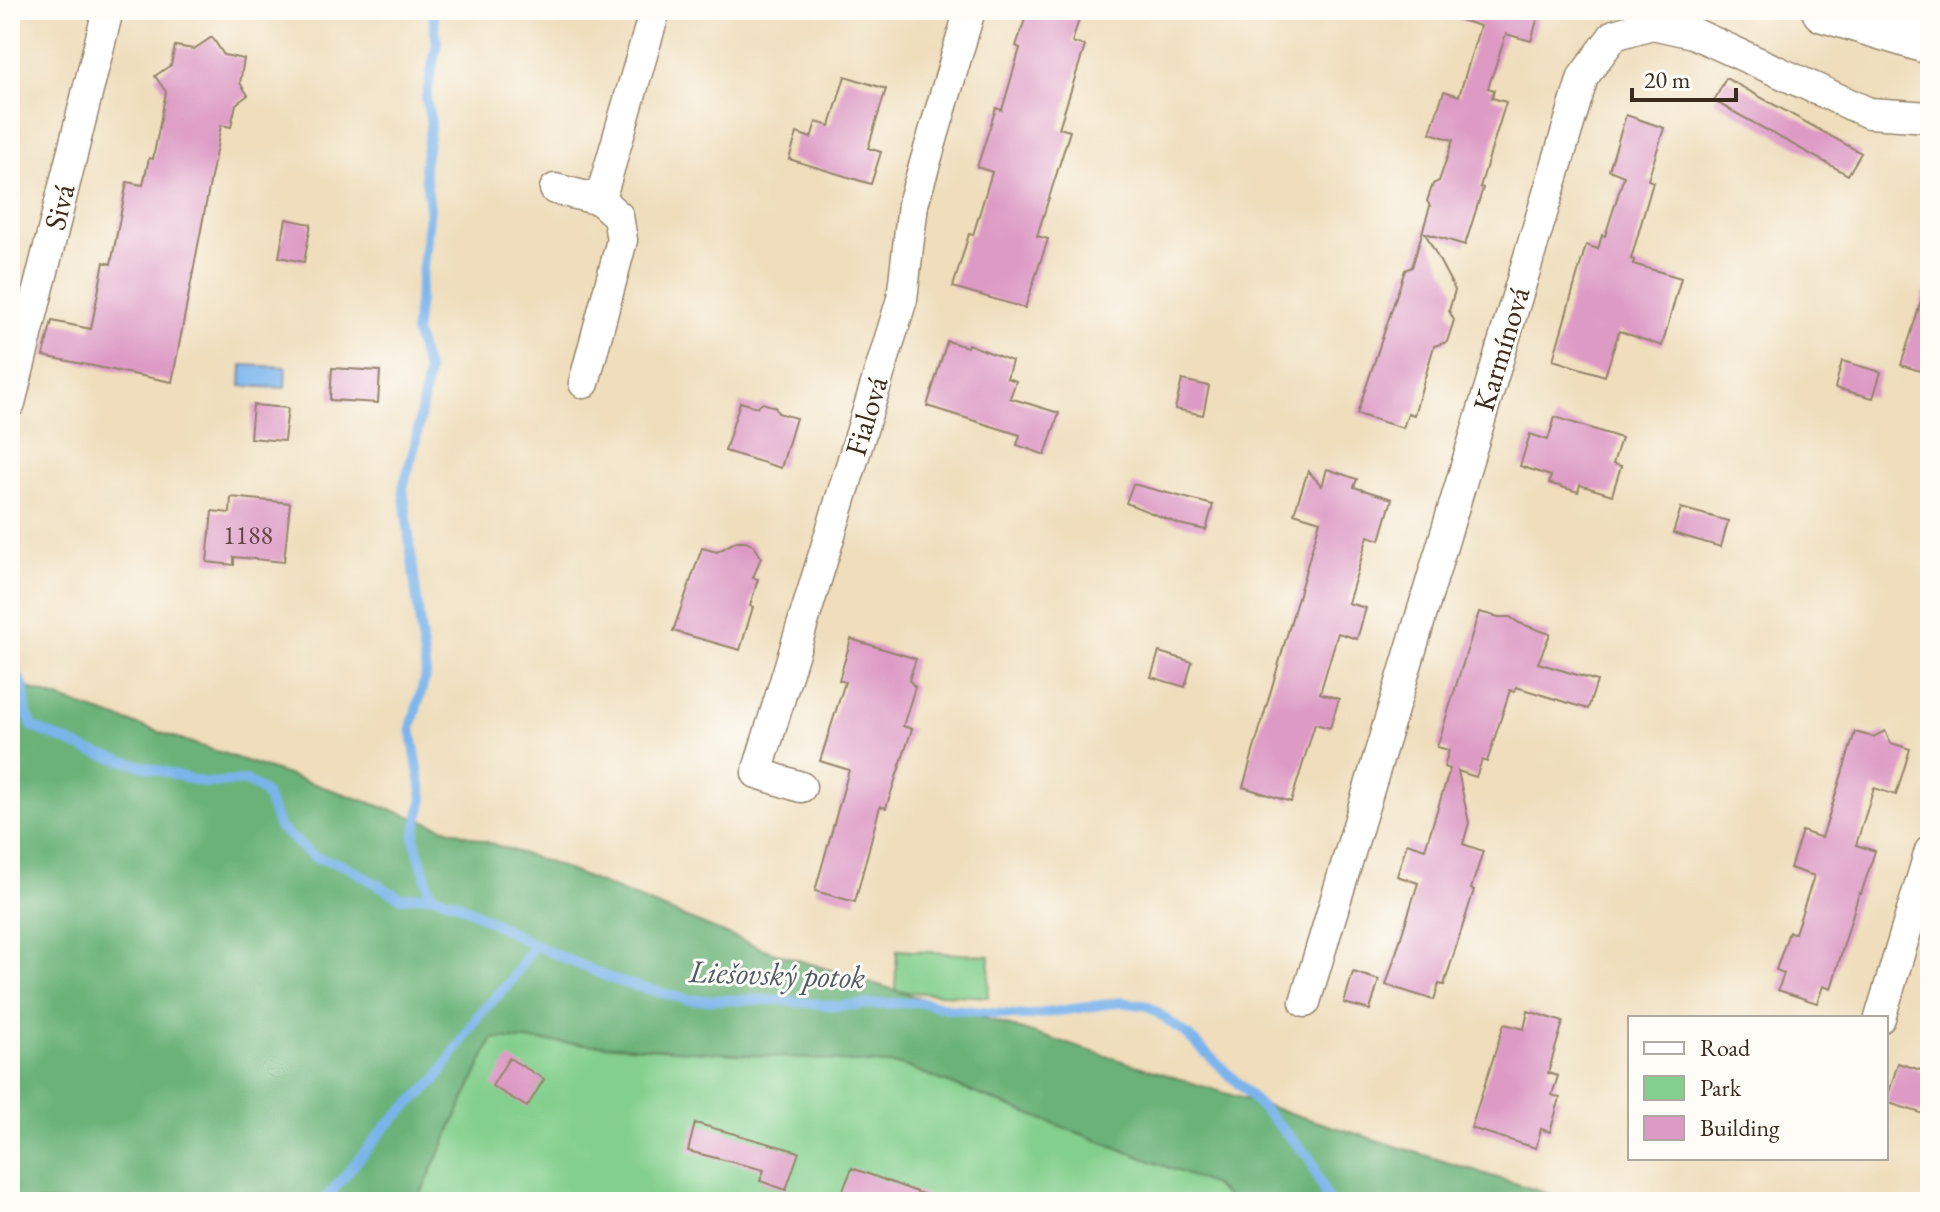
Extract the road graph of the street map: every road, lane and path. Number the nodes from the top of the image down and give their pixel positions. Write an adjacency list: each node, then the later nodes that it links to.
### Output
1 (108, 10): 10 (street, Sivá)
2 (655, 10): 8 (street)
3 (970, 10): 11 (street, Fialová)
4 (1824, 10): 5 (street)
5 (1930, 42)
6 (1929, 111): 13 (street, Karmínová)
7 (555, 189): 8 (street)
8 (600, 200): 9 (street)
9 (584, 383)
10 (10, 403)
11 (801, 787)
12 (1930, 851): 14 (street)
13 (1305, 1002)
14 (1881, 1016)

